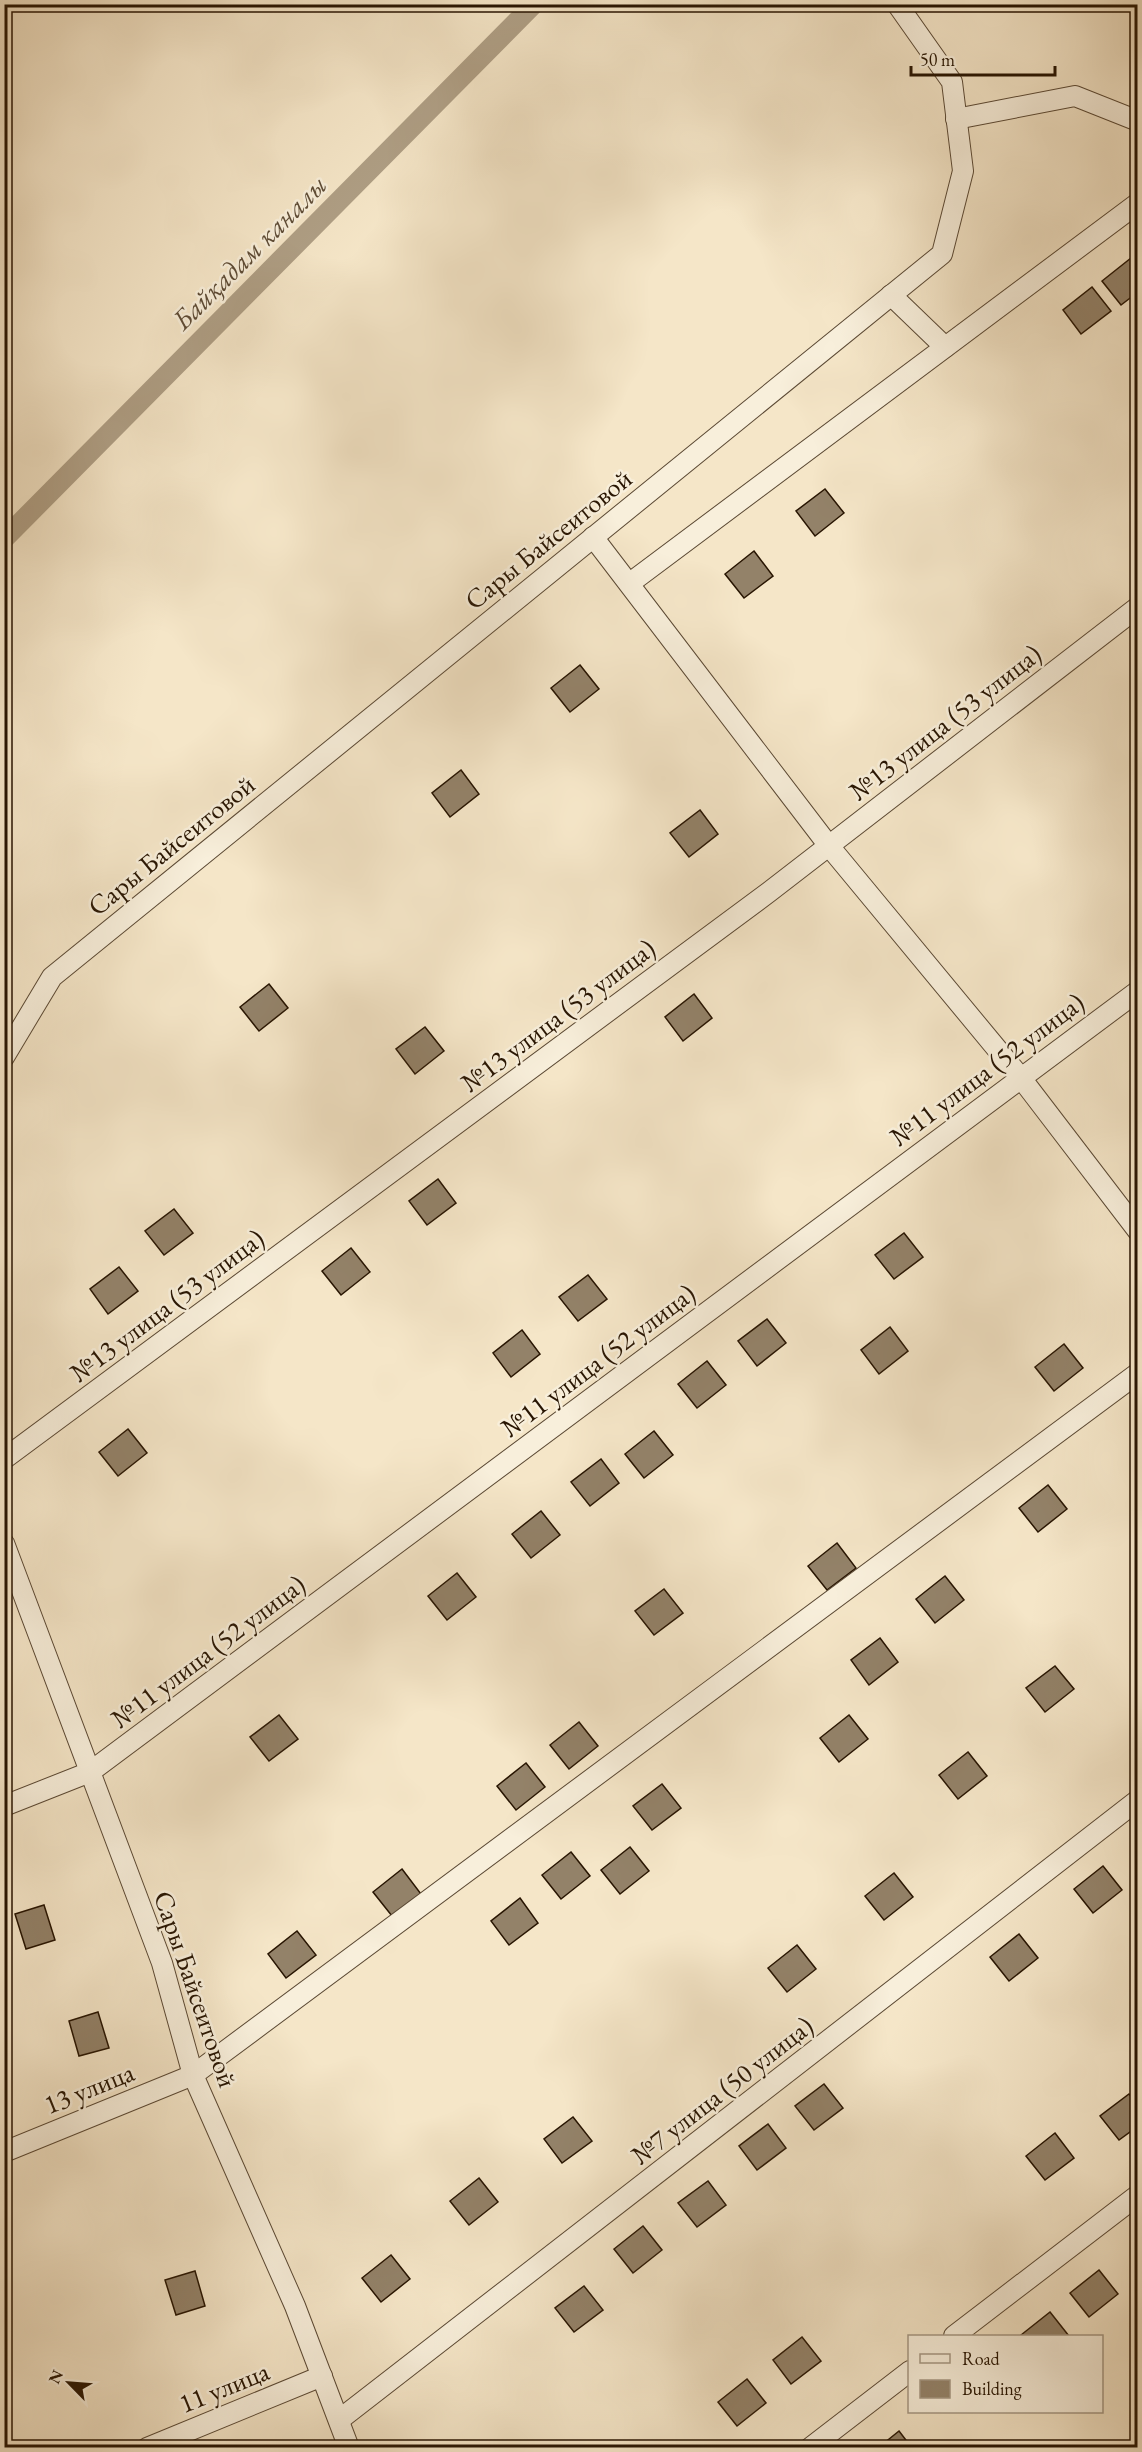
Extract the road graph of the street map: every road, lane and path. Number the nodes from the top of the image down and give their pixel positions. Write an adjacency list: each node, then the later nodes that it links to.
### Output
1 (897, 4): 2 (street, Сары Байсеитовой)
2 (956, 119): 3 (street); 5 (street, Сары Байсеитовой)
3 (1137, 121)
4 (1137, 202): 6 (street)
5 (891, 295): 6 (street); 7 (street, Сары Байсеитовой)
6 (945, 347): 8 (street)
7 (593, 537): 8 (street); 12 (street, Сары Байсеитовой)
8 (630, 583): 10 (street)
9 (1137, 607): 10 (street, №13 улица (53 улица))
10 (829, 846): 13 (street); 16 (street, №13 улица (53 улица))
11 (1137, 991): 13 (street, №11 улица (52 улица))
12 (4, 1057)
13 (1021, 1078): 14 (street); 18 (street, №11 улица (52 улица))
14 (1137, 1231)
15 (1137, 1373): 21 (street, 13 улица)
16 (4, 1459)
17 (4, 1543): 18 (street, Сары Байсеитовой)
18 (90, 1772): 20 (street, №11 улица (52 улица)); 21 (street, Сары Байсеитовой)
19 (1137, 1800): 27 (street, №7 улица (50 улица))
20 (4, 1806)
21 (193, 2075): 22 (street, 13 улица); 26 (street, Сары Байсеитовой)
22 (4, 2152)
23 (1137, 2195): 24 (street)
24 (957, 2335)
25 (908, 2372): 30 (street)
26 (322, 2376): 27 (street, Сары Байсеитовой); 28 (street, 11 улица)
27 (339, 2420): 29 (street, Сары Байсеитовой)
28 (147, 2448)
29 (349, 2448)
30 (810, 2448)

